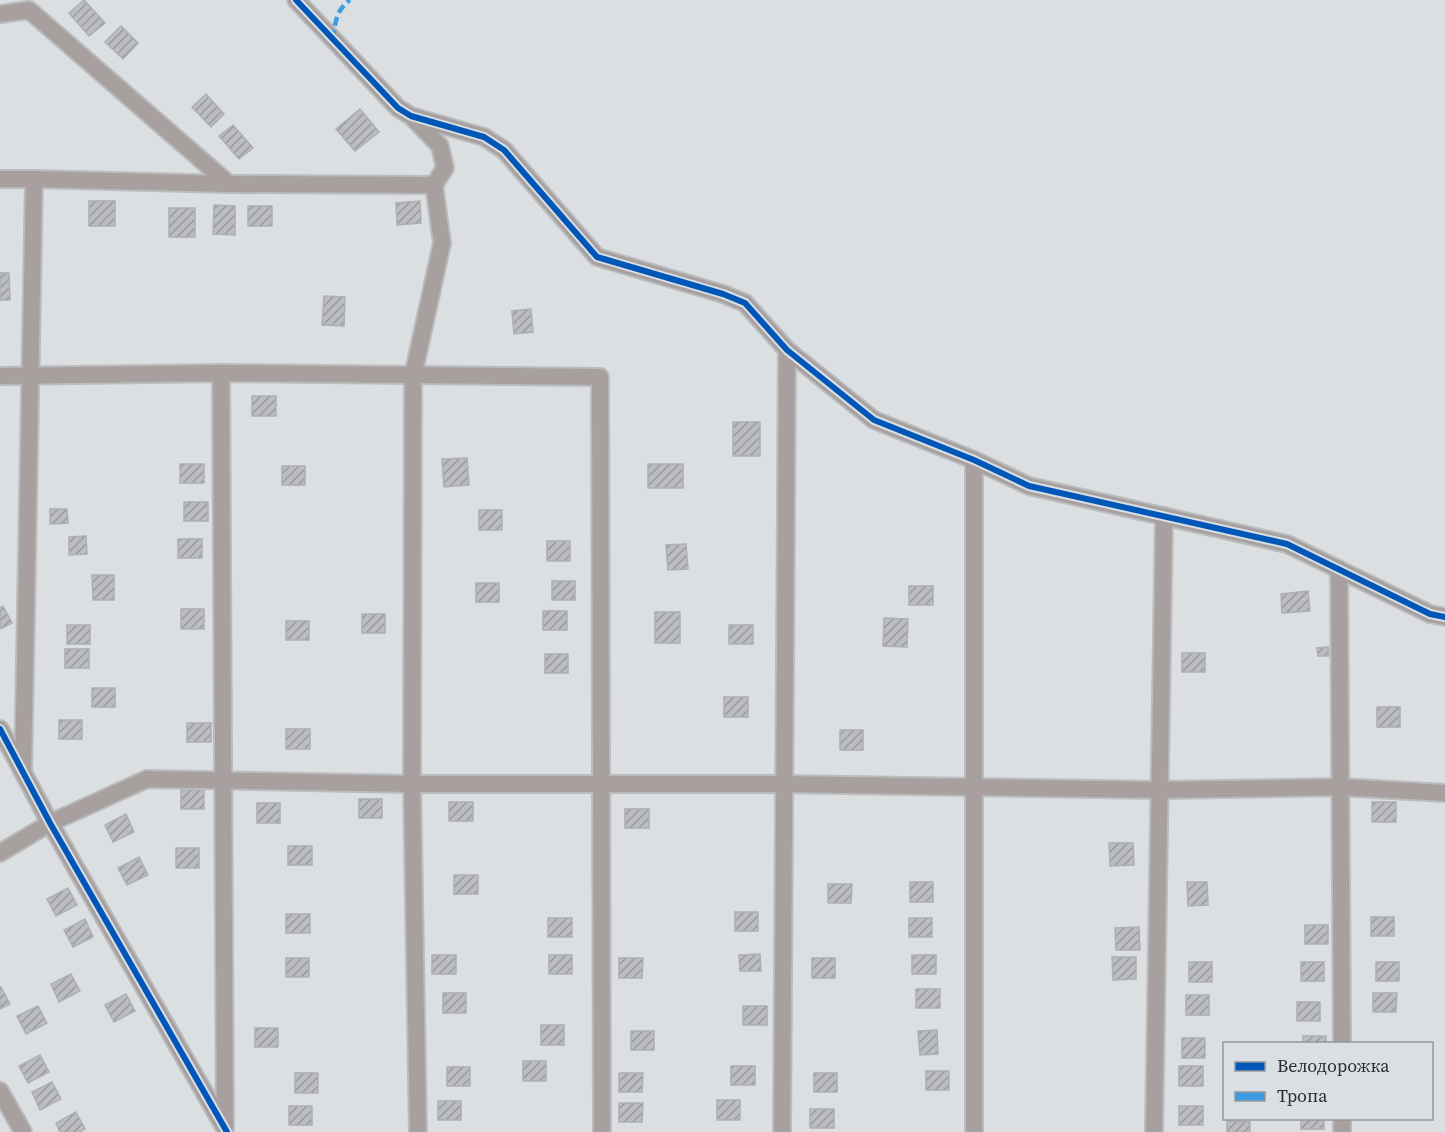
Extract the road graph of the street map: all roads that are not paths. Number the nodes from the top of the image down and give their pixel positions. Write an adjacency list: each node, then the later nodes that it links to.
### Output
1 (296, 0): 3 (street)
2 (0, 14): 6 (street)
3 (411, 116): 7 (street); 8 (street)
4 (0, 179): 5 (street)
5 (34, 179): 6 (street); 11 (street)
6 (229, 184): 7 (street)
7 (434, 185): 12 (street)
8 (787, 350): 13 (street); 22 (street)
9 (221, 373): 11 (street); 12 (street); 19 (street)
10 (0, 376): 11 (street)
11 (30, 376): 18 (street)
12 (413, 376): 20 (street); 21 (street)
13 (974, 460): 14 (street); 24 (street)
14 (1164, 516): 15 (street); 25 (street)
15 (1339, 569): 16 (street); 23 (street)
16 (1445, 617)
17 (0, 729): 18 (street)
18 (23, 771): 27 (street)
19 (223, 781): 21 (street); 27 (street); 31 (street)
20 (601, 782): 21 (street); 22 (street); 34 (street)
21 (412, 784): 33 (street)
22 (782, 784): 24 (street); 35 (street)
23 (1340, 787): 25 (street); 26 (street); 29 (street)
24 (974, 789): 25 (street); 36 (street)
25 (1160, 790): 37 (street)
26 (1445, 793)
27 (50, 823): 28 (street); 31 (street)
28 (0, 853)
29 (1342, 1042)
30 (0, 1091): 32 (street)
31 (226, 1130)
32 (23, 1132)
33 (418, 1132)
34 (602, 1132)
35 (782, 1132)
36 (974, 1132)
37 (1154, 1132)

